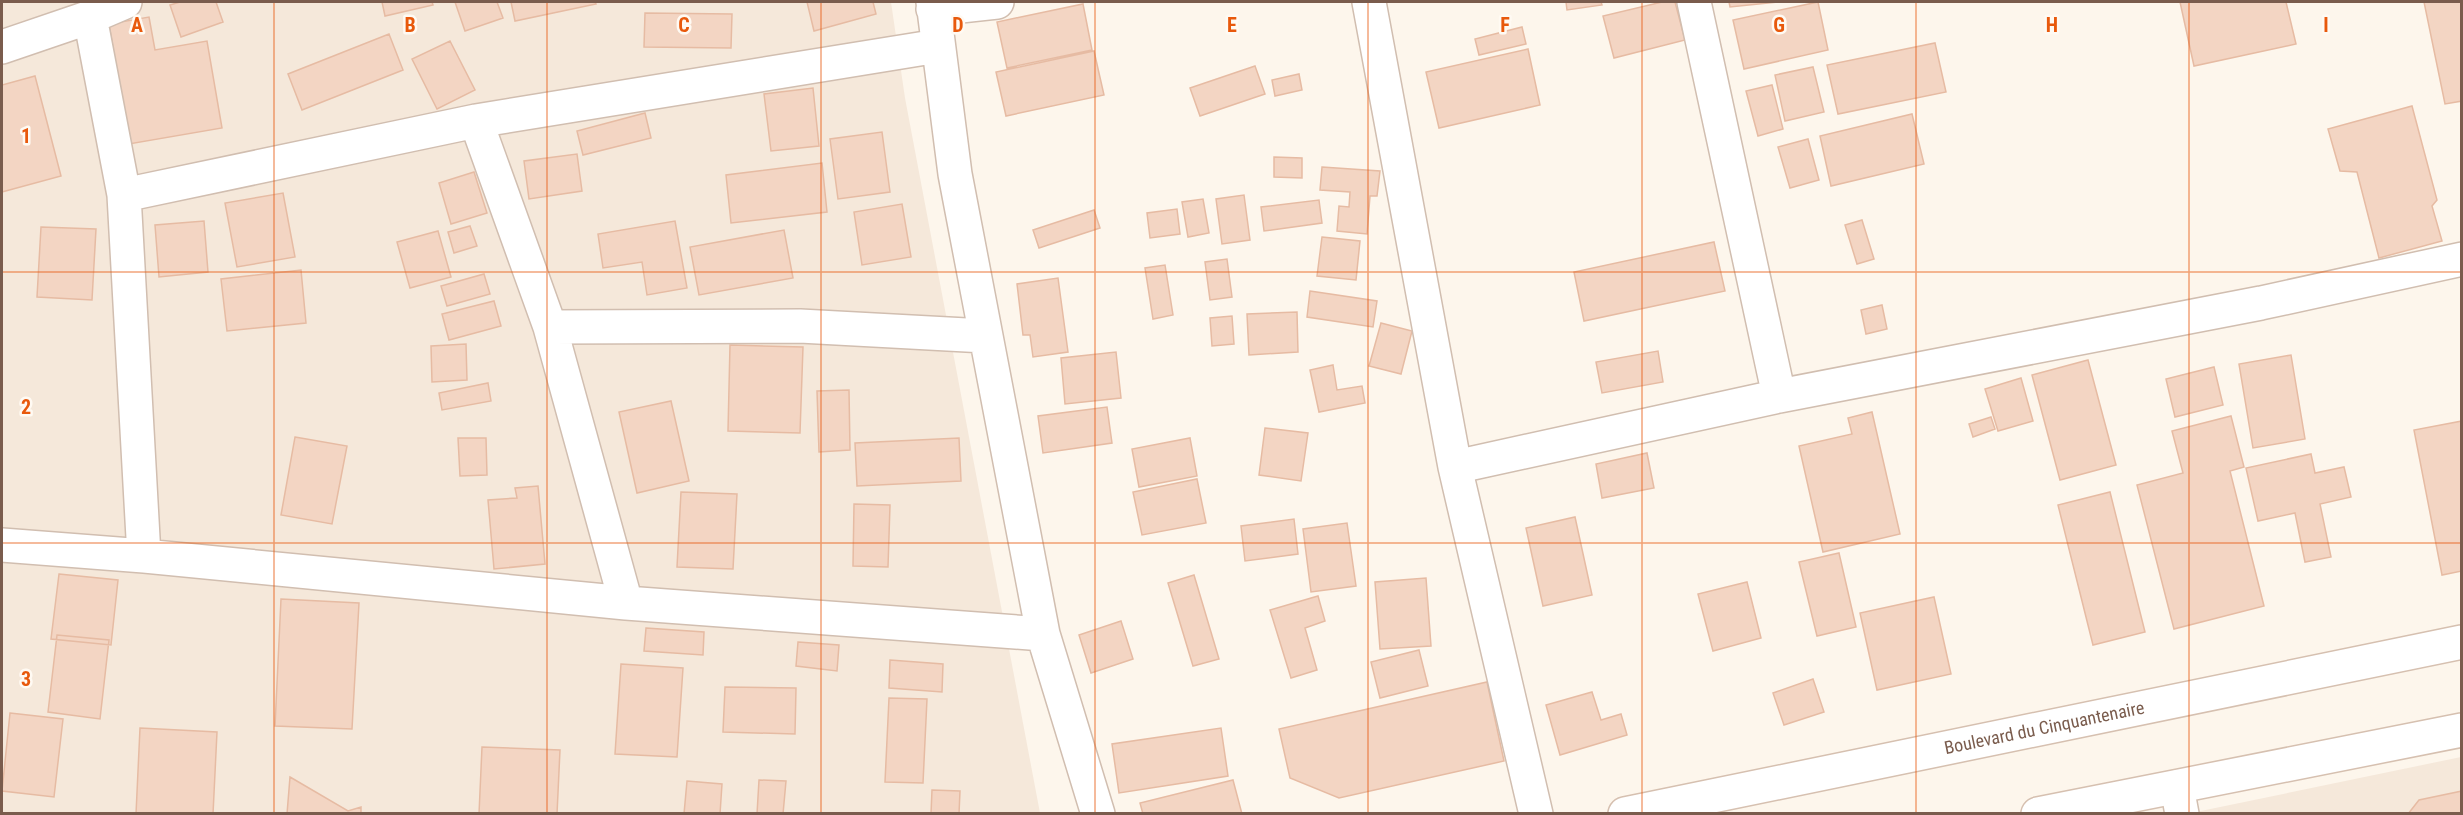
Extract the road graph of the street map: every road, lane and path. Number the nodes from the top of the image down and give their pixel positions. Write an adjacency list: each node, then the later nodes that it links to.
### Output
1 (125, 2): 6 (street)
2 (997, 2): 5 (street)
3 (1369, 2): 15 (street)
4 (1694, 2): 14 (street)
5 (933, 5): 7 (street)
6 (90, 17): 8 (street); 10 (street)
7 (938, 45): 9 (street); 13 (street)
8 (2, 48)
9 (476, 121): 10 (street); 12 (street)
10 (124, 195): 17 (street)
11 (2462, 259): 14 (street)
12 (550, 327): 13 (street); 18 (street)
13 (985, 336): 19 (street)
14 (1779, 396): 15 (street)
15 (1455, 467): 24 (street)
16 (2, 545): 17 (street)
17 (144, 556): 18 (street)
18 (626, 603): 19 (street)
19 (1042, 634): 23 (street)
20 (2462, 642): 25 (street, Boulevard du Cinquantenaire)
21 (2462, 730): 22 (street)
22 (2179, 800): 26 (street)
23 (1098, 813)
24 (1536, 813)
25 (1625, 813)
26 (2038, 813)

